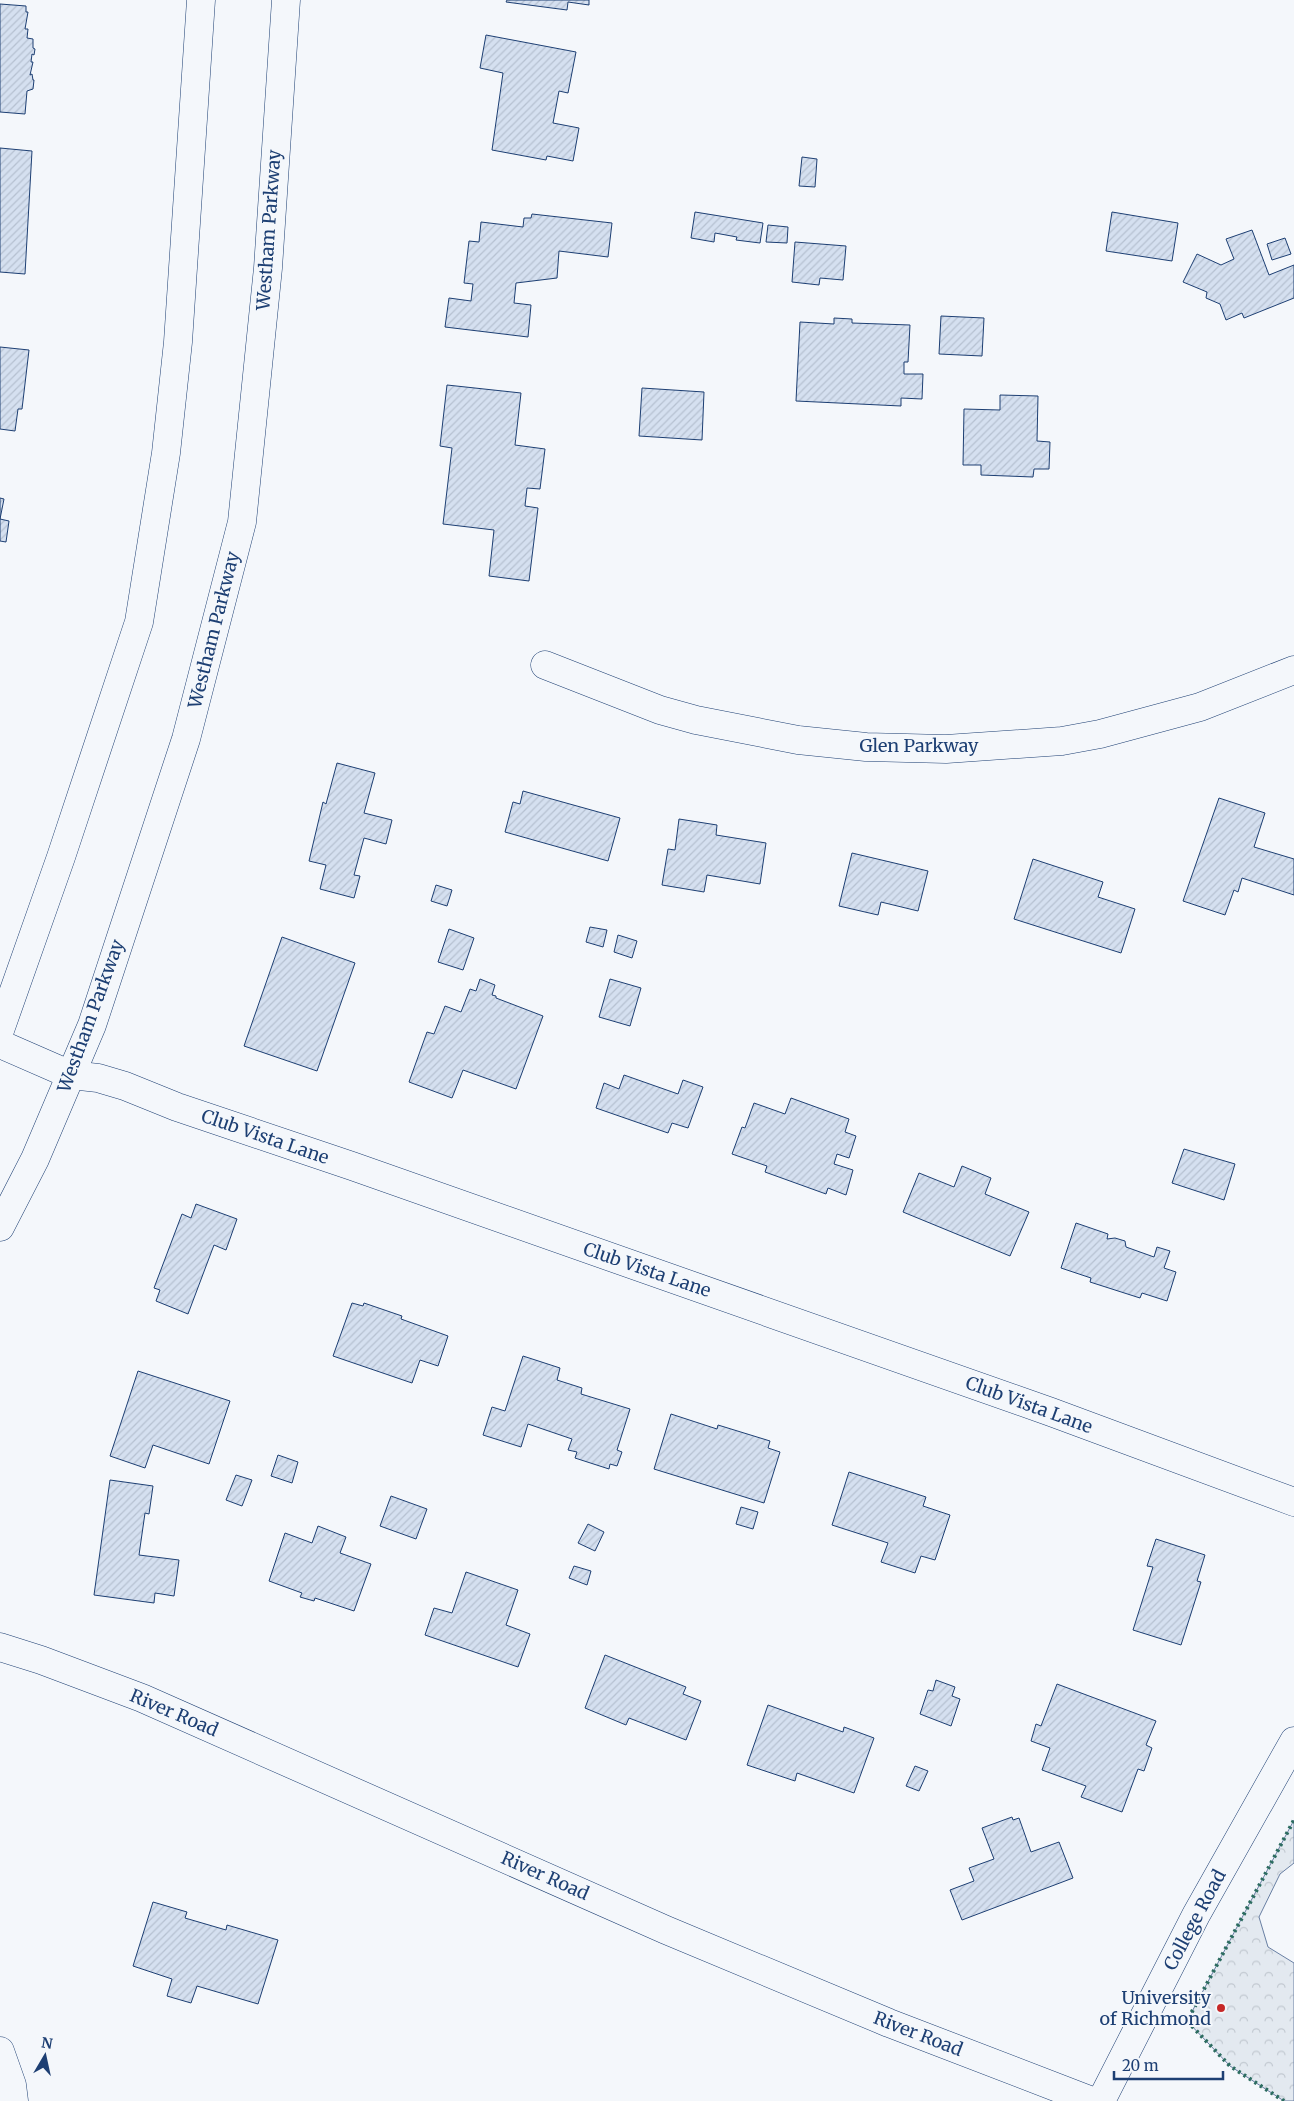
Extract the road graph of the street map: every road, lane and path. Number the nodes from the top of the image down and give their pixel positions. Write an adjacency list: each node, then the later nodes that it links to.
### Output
1 (201, 0): 5 (street)
2 (286, 0): 7 (street, Westham Parkway)
3 (545, 665): 4 (street, Glen Parkway)
4 (1294, 670)
5 (0, 1030)
6 (0, 1044): 7 (street, Club Vista Lane)
7 (71, 1075): 8 (street, Westham Parkway); 9 (street, Club Vista Lane)
8 (0, 1227)
9 (1294, 1502)
10 (0, 1648): 14 (street, River Road)
11 (1294, 1741): 15 (street, College Road)
12 (0, 2051): 13 (street)
13 (14, 2101)
14 (1092, 2101)
15 (1101, 2101)

